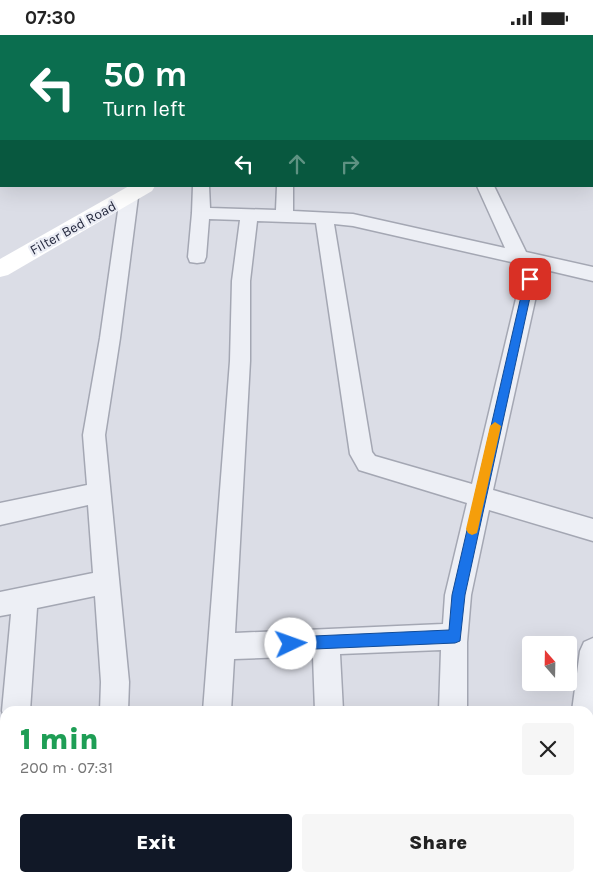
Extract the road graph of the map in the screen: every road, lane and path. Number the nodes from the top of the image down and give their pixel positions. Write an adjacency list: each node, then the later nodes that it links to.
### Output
1 (201, 187): 5 (street)
2 (285, 187): 7 (street)
3 (486, 187): 10 (street)
4 (137, 191): 11 (street, Filter Bed Road); 13 (street)
5 (201, 213): 6 (street); 9 (street)
6 (248, 216): 7 (street); 22 (street)
7 (284, 217): 8 (street)
8 (324, 217): 10 (street); 14 (street)
9 (197, 257)
10 (526, 259): 12 (street); 14 (street)
11 (0, 269)
12 (593, 275)
13 (98, 493): 15 (street); 17 (street)
14 (479, 496): 16 (street); 20 (street)
15 (0, 514)
16 (593, 530)
17 (106, 582): 18 (street); 25 (street)
18 (25, 599): 19 (street); 24 (street)
19 (0, 605)
20 (455, 636): 21 (street); 28 (street)
21 (326, 642): 22 (street); 27 (street)
22 (221, 647): 26 (street)
23 (593, 651): 29 (street)
24 (16, 706)
25 (114, 706)
26 (217, 706)
27 (329, 706)
28 (453, 706)
29 (587, 706)

